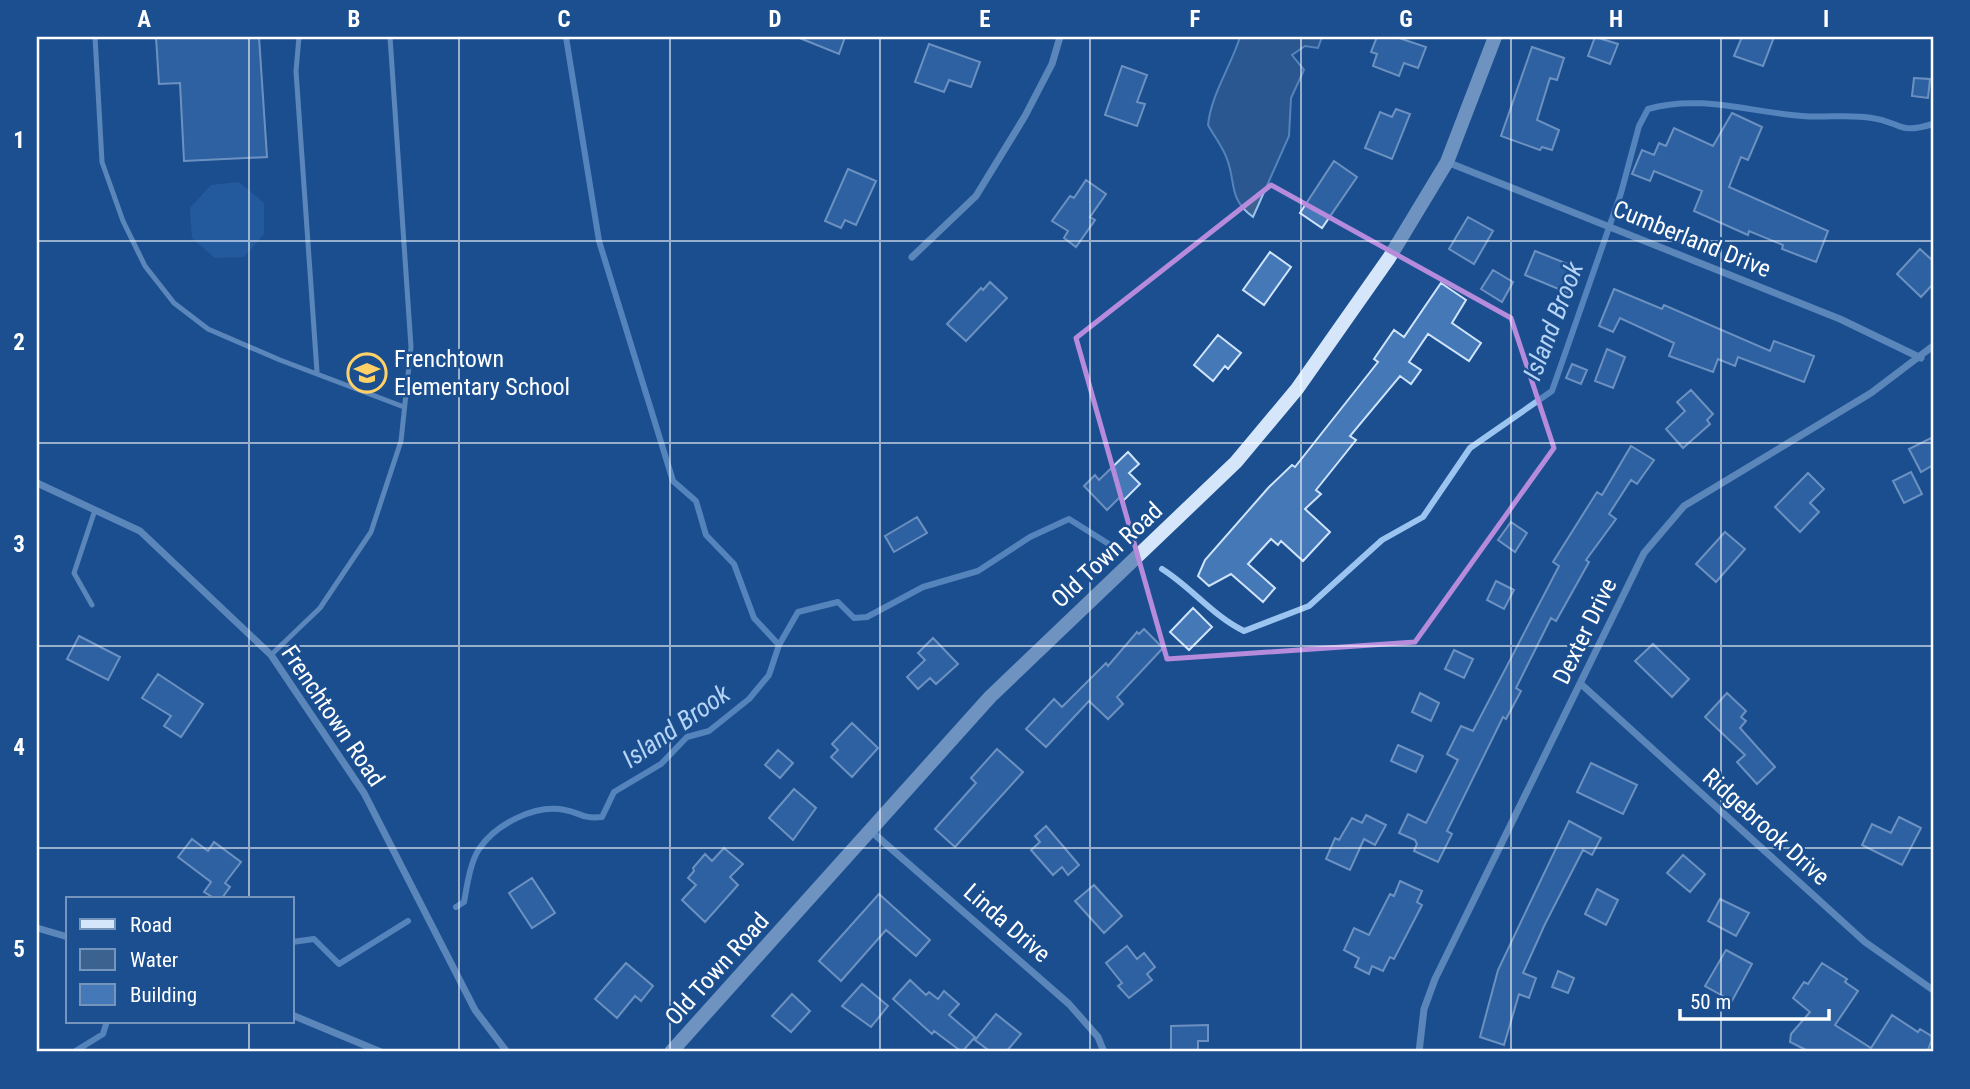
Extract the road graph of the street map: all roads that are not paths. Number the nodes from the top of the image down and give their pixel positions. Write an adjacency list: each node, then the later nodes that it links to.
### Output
1 (95, 37): 10 (lane)
2 (299, 37): 10 (lane)
3 (390, 37): 11 (lane)
4 (1060, 37): 7 (street)
5 (1495, 37): 6 (main road, Old Town Road)
6 (1447, 162): 9 (street, Cumberland Drive); 17 (main road, Old Town Road)
7 (912, 257)
8 (1933, 346): 9 (street, Dexter Drive)
9 (1921, 358): 16 (street, Dexter Drive)
10 (317, 372): 11 (lane)
11 (404, 407): 15 (lane)
12 (37, 483): 13 (street, Frenchtown Road)
13 (95, 510): 14 (lane); 15 (street, Frenchtown Road)
14 (92, 605)
15 (271, 655): 23 (street, Frenchtown Road)
16 (1581, 684): 20 (street, Ridgebrook Drive); 26 (street, Dexter Drive)
17 (872, 832): 24 (main road, Old Town Road); 25 (street, Linda Drive)
18 (37, 928): 19 (street)
19 (66, 936)
20 (1933, 990)
21 (294, 1016): 22 (street)
22 (381, 1052)
23 (507, 1052)
24 (671, 1052)
25 (1104, 1052)
26 (1419, 1052)

